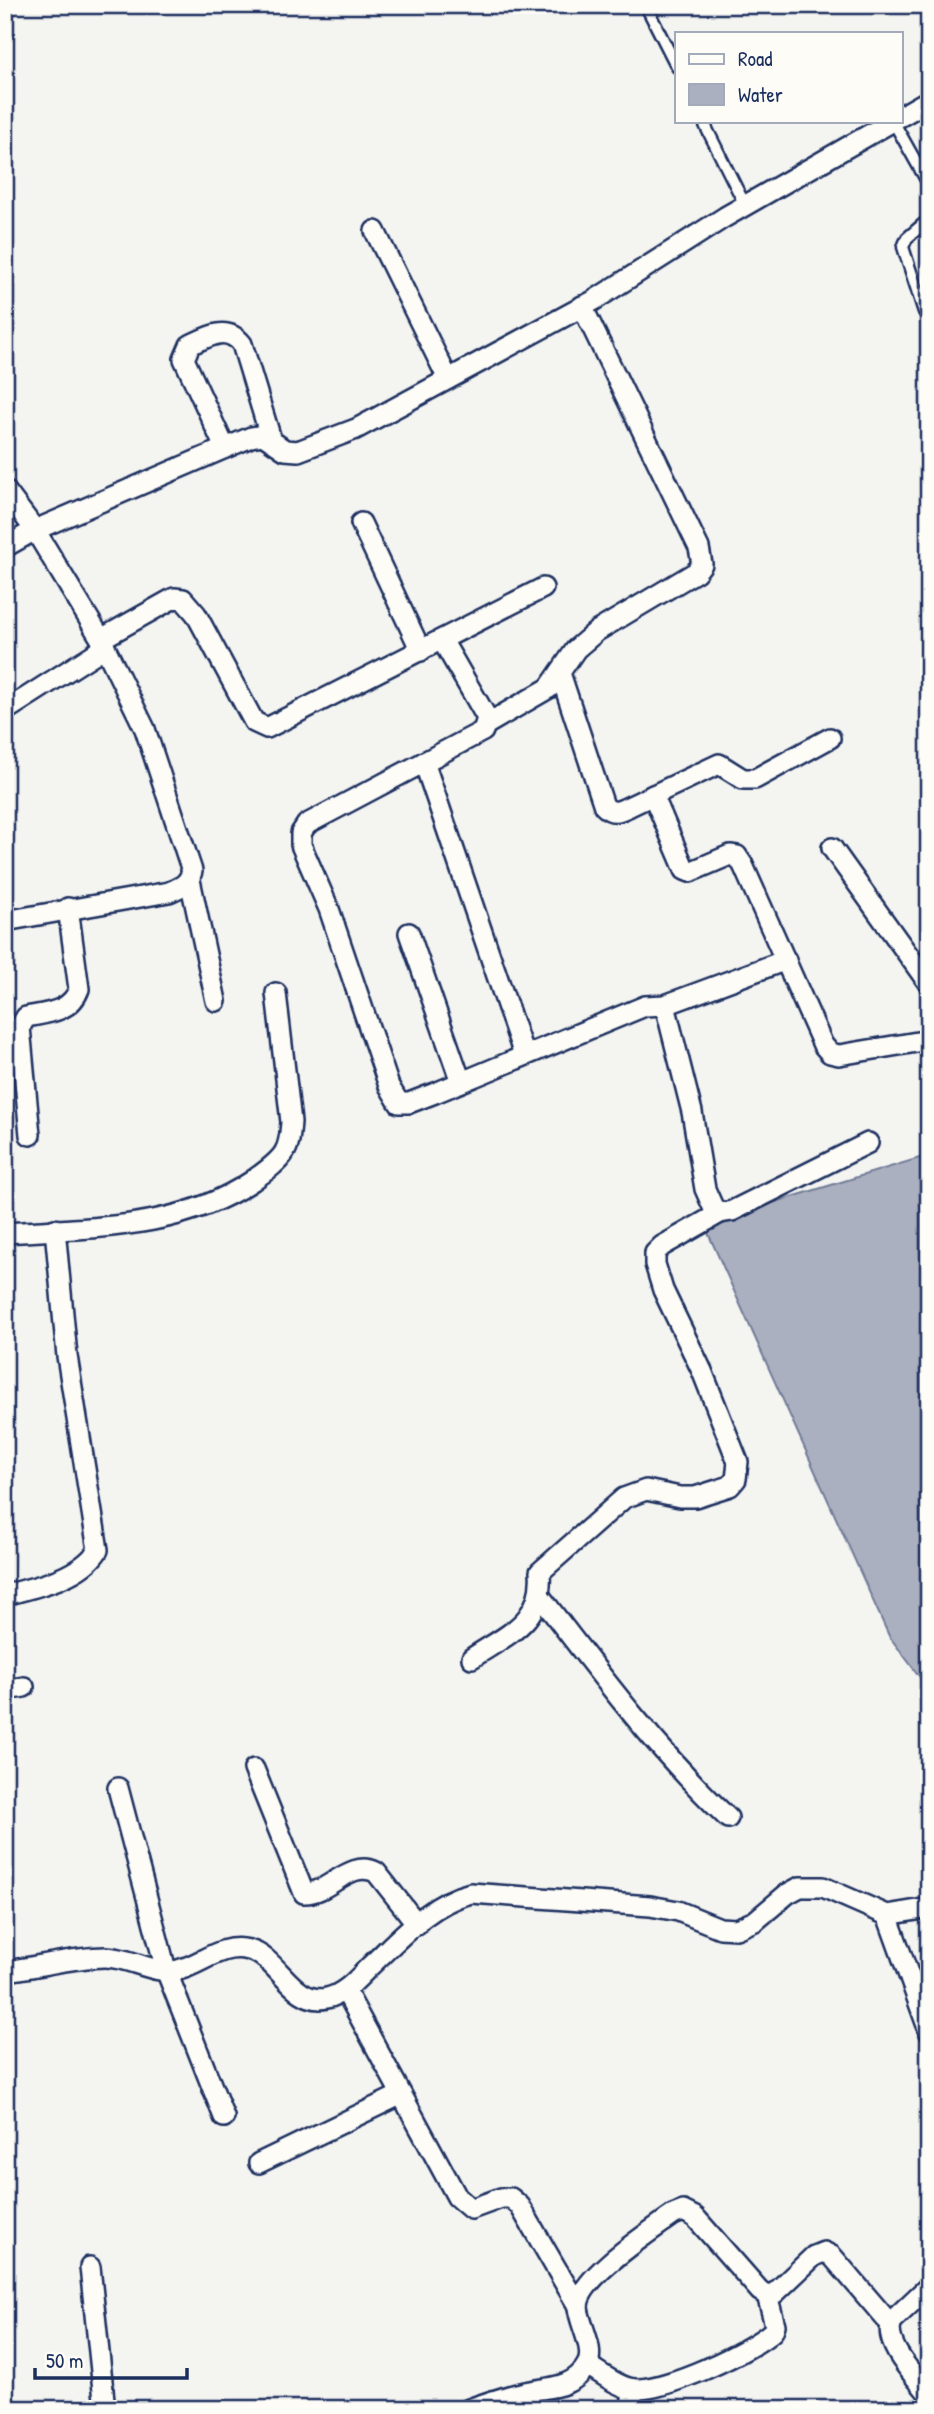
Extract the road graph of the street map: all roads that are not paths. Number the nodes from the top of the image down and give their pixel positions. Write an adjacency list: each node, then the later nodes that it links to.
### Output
1 (649, 12): 2 (lane)
2 (675, 63)
3 (929, 100): 4 (street)
4 (902, 115)
5 (704, 122): 9 (lane)
6 (891, 122): 9 (street)
7 (894, 122): 8 (lane)
8 (929, 185)
9 (745, 205): 12 (street)
10 (929, 219): 13 (lane)
11 (375, 230): 14 (street)
12 (582, 306): 14 (street); 25 (street)
13 (924, 312)
14 (448, 379): 15 (street)
15 (271, 439): 16 (street); 16 (street)
16 (225, 448): 19 (street)
17 (5, 490): 19 (street)
18 (361, 523): 24 (street)
19 (35, 530): 20 (street); 23 (street)
20 (5, 547)
21 (542, 588): 22 (street)
22 (442, 640): 24 (street); 27 (street)
23 (103, 643): 24 (street); 26 (street); 32 (street)
24 (421, 651)
25 (560, 673): 27 (street); 30 (street)
26 (5, 711)
27 (487, 724): 29 (street)
28 (830, 738): 30 (street)
29 (424, 762): 42 (street); 43 (street)
30 (653, 795): 36 (street)
31 (831, 848): 37 (street)
32 (190, 880): 33 (street); 39 (street)
33 (68, 908): 34 (street); 44 (street)
34 (5, 921)
35 (409, 933): 43 (street)
36 (786, 960): 40 (street); 41 (street)
37 (929, 984)
38 (276, 993): 47 (street)
39 (216, 1001)
40 (665, 1005): 42 (street); 46 (street)
41 (929, 1040)
42 (524, 1055): 43 (street)
43 (461, 1082)
44 (30, 1135)
45 (867, 1143): 46 (street)
46 (720, 1213): 50 (street)
47 (55, 1229): 48 (street); 49 (street)
48 (5, 1233)
49 (5, 1595)
50 (540, 1596): 51 (street); 54 (street)
51 (472, 1658)
52 (254, 1769): 57 (street)
53 (118, 1788): 58 (street)
54 (728, 1818)
55 (929, 1908): 56 (street)
56 (887, 1915): 57 (street); 61 (street)
57 (417, 1924): 60 (street)
58 (166, 1970): 59 (street); 60 (street); 63 (street)
59 (5, 1971)
60 (345, 1990): 62 (street)
61 (929, 2031)
62 (400, 2095): 64 (street); 68 (street)
63 (224, 2116)
64 (259, 2163)
65 (90, 2267): 73 (street)
66 (929, 2286): 69 (street)
67 (767, 2295): 68 (street); 69 (street); 72 (street)
68 (578, 2306): 70 (street)
69 (892, 2321): 71 (street)
70 (587, 2365): 72 (street); 74 (street)
71 (929, 2395)
72 (632, 2399)
73 (105, 2409)
74 (469, 2409)

